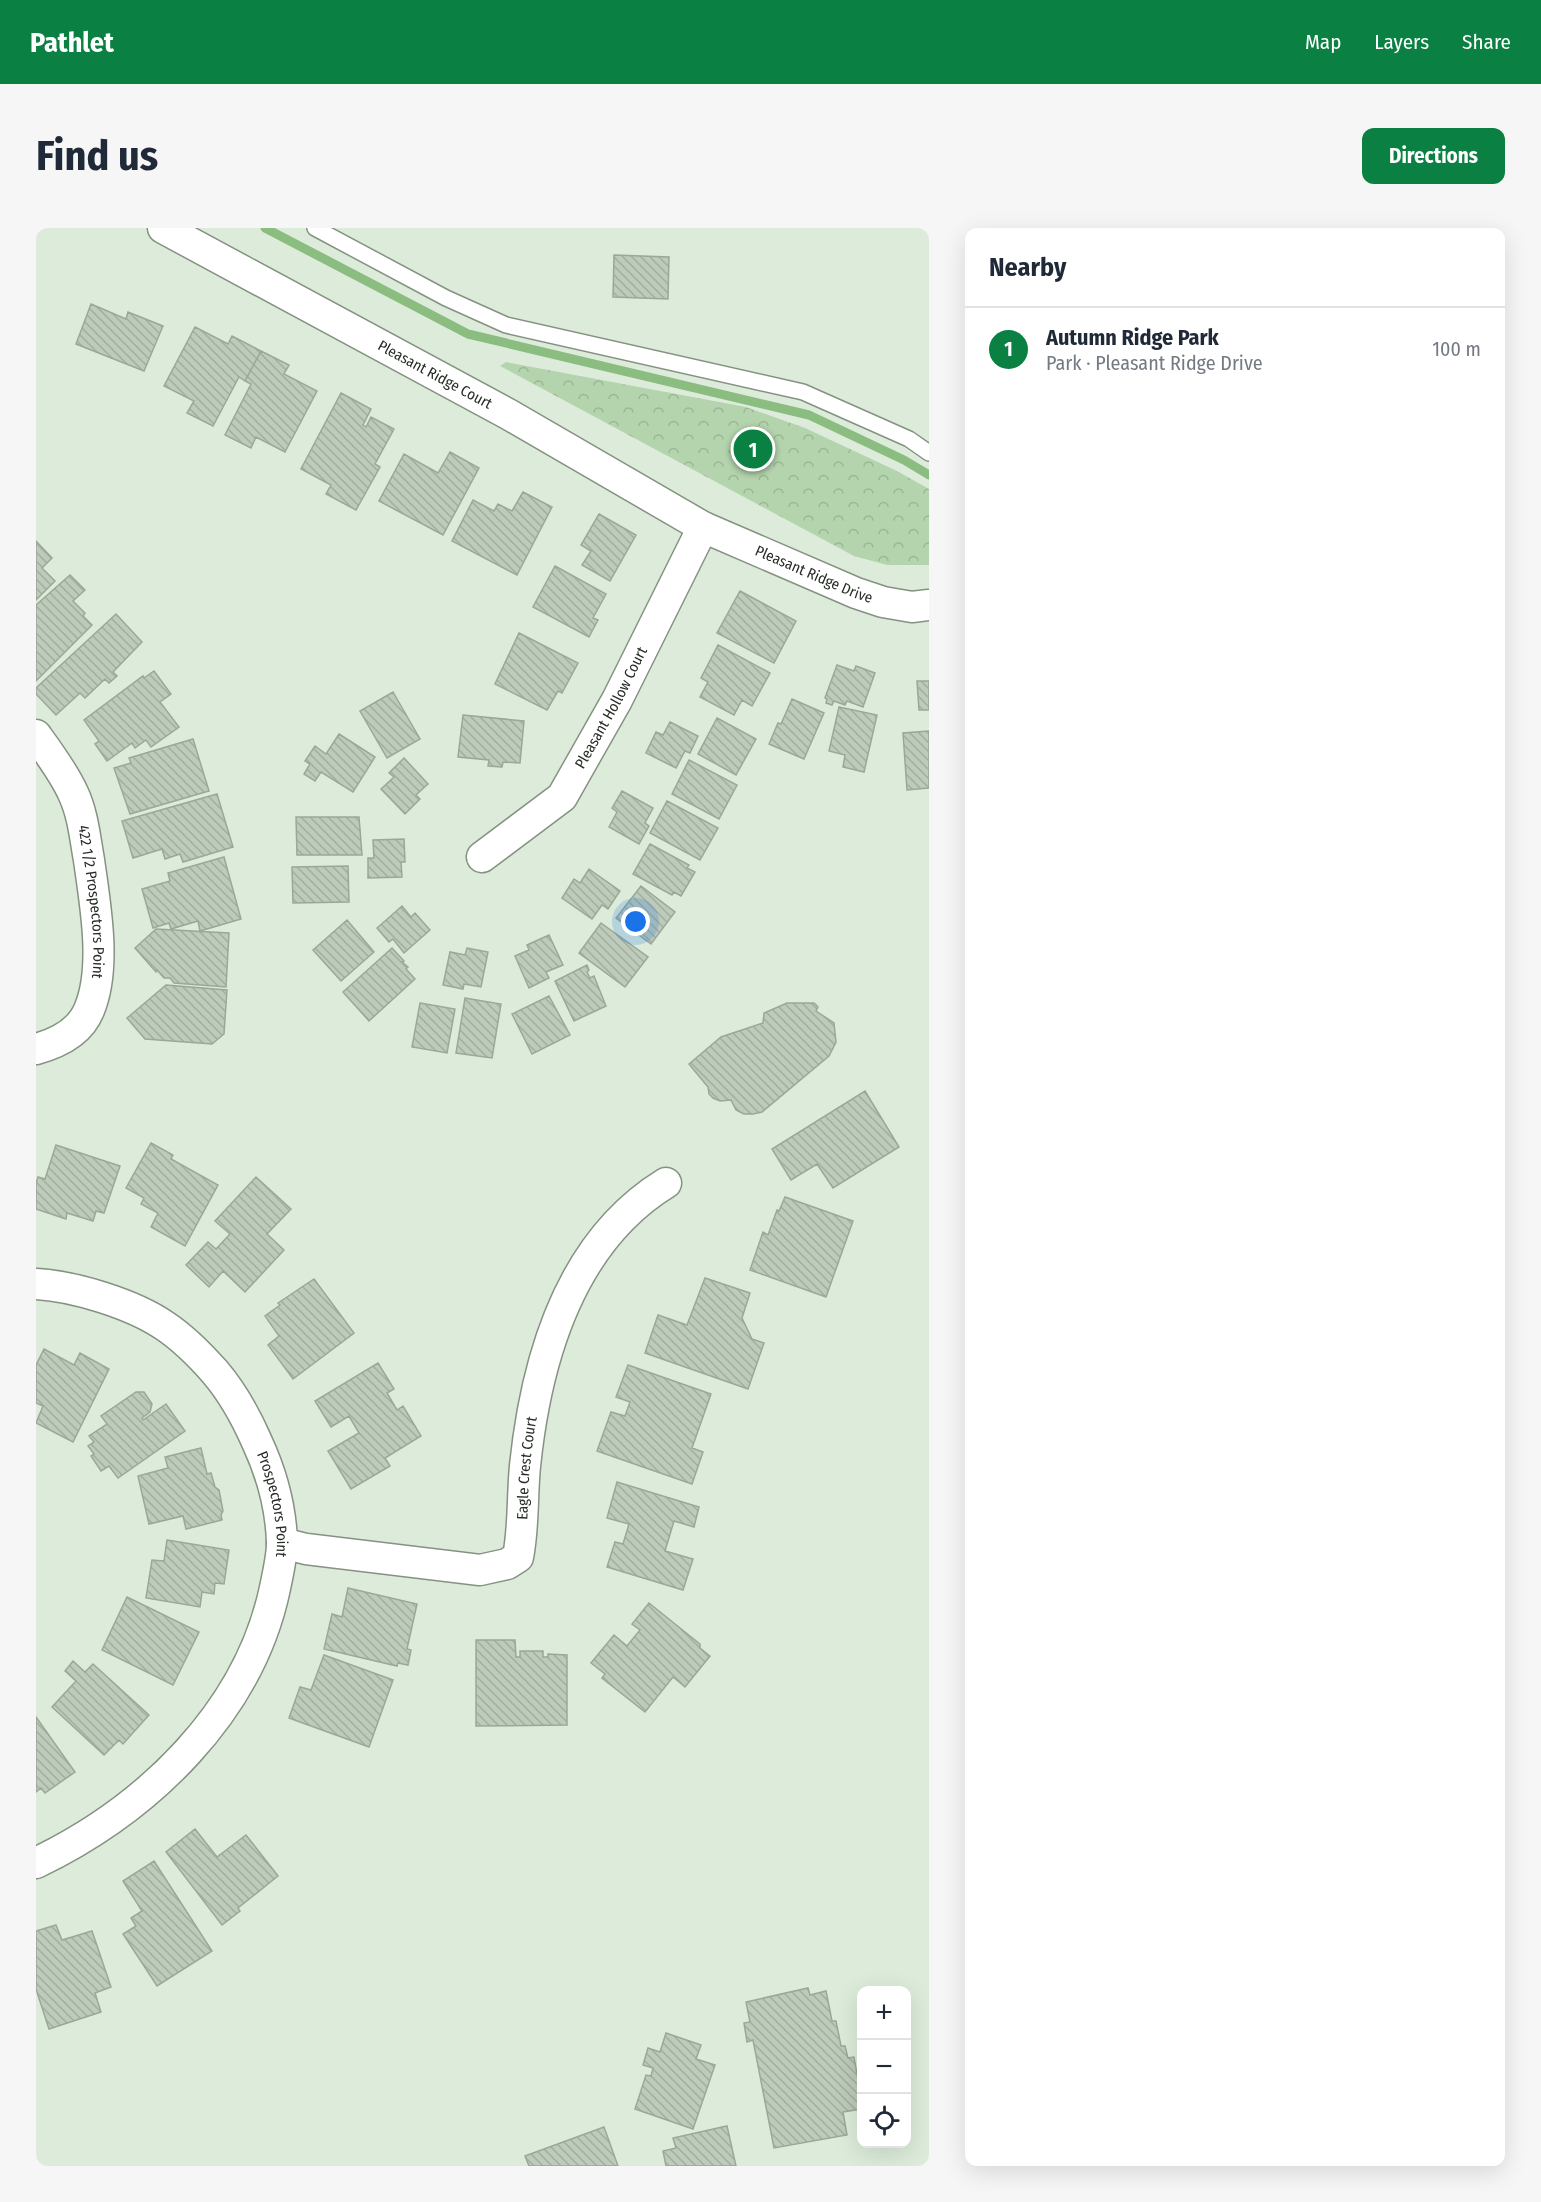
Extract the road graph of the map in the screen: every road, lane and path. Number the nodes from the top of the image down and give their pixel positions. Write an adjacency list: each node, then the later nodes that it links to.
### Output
1 (163, 228): 4 (street, Pleasant Ridge Court)
2 (315, 228): 3 (lane)
3 (929, 453)
4 (703, 527): 5 (street, Pleasant Ridge Drive); 7 (street, Pleasant Hollow Court)
5 (929, 605)
6 (36, 735): 8 (street, 422 1/2 Prospectors Point)
7 (482, 857)
8 (36, 1049)
9 (666, 1183): 11 (street, Eagle Crest Court)
10 (36, 1284): 11 (street, Prospectors Point)
11 (282, 1543): 12 (street, Prospectors Point)
12 (36, 1863)

